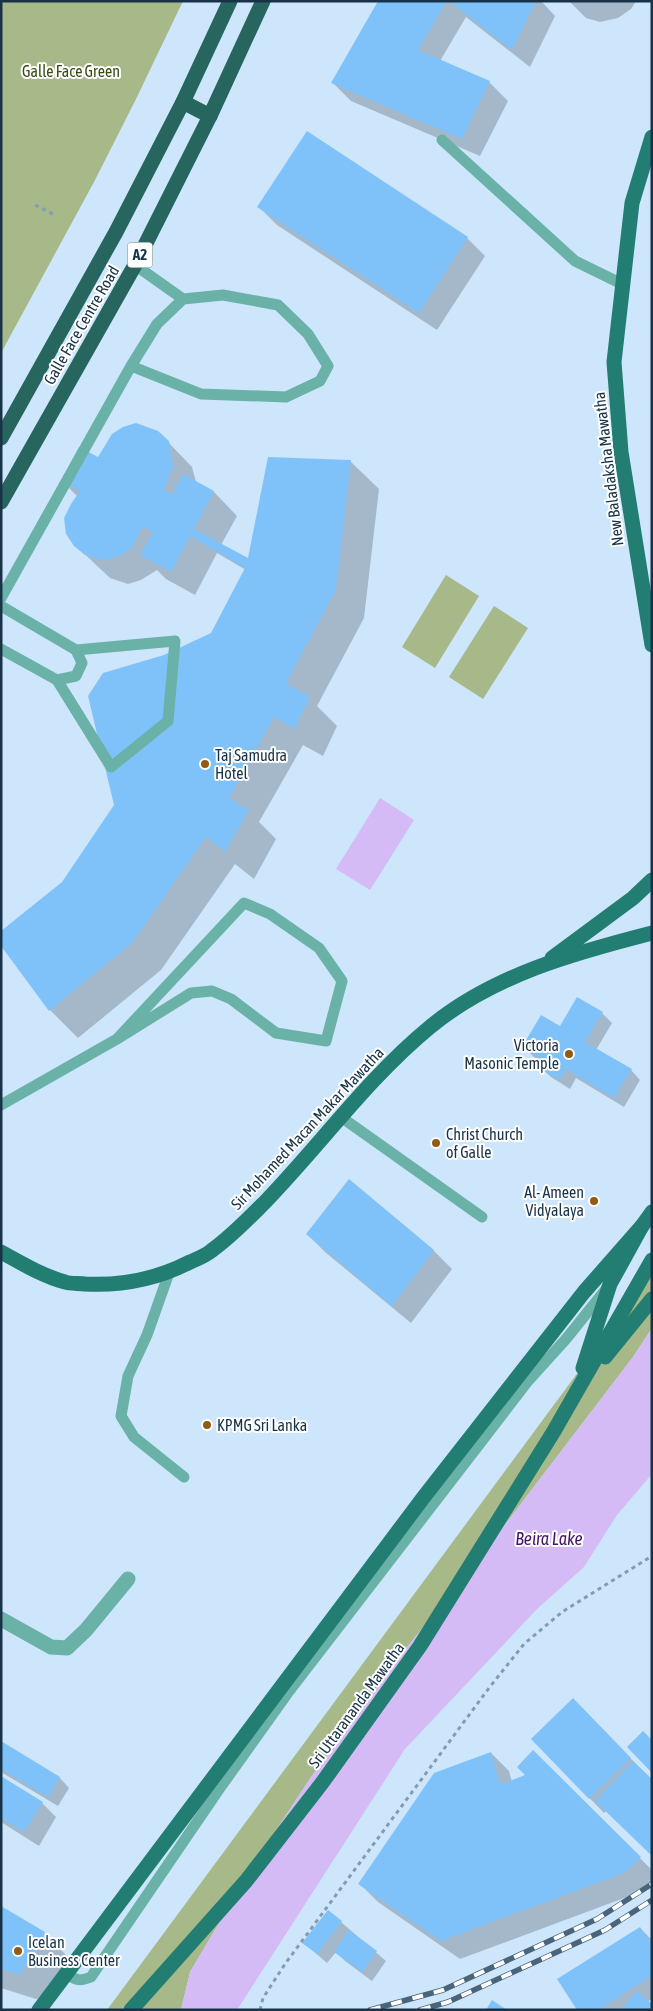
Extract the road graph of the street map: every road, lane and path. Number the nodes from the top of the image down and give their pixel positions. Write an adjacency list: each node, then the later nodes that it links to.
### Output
1 (230, 1): 3 (highway, Galle Face Centre Road / A2)
2 (264, 1): 4 (highway, Galle Face Centre Road / A2)
3 (183, 102): 4 (highway); 13 (highway, Galle Face Centre Road / A2)
4 (210, 116): 9 (highway, Galle Face Centre Road / A2)
5 (652, 137): 10 (main road, New Baladaksha Mawatha)
6 (442, 140): 10 (lane)
7 (35, 205): 8 (path)
8 (53, 214)
9 (135, 265): 11 (lane); 14 (highway, Galle Face Centre Road / A2)
10 (622, 284): 17 (main road, New Baladaksha Mawatha)
11 (183, 299): 12 (lane); 12 (lane)
12 (131, 366): 15 (lane)
13 (1, 438)
14 (1, 502)
15 (1, 598)
16 (1, 606): 20 (lane)
17 (649, 625): 18 (main road, New Baladaksha Mawatha)
18 (652, 645)
19 (1, 649): 21 (lane)
20 (76, 650): 21 (lane); 21 (lane)
21 (57, 680)
22 (652, 880): 24 (main road, Sir Mohamed Macan Makar Mawatha)
23 (652, 933): 24 (main road, Sir Mohamed Macan Makar Mawatha)
24 (544, 963): 27 (main road, Sir Mohamed Macan Makar Mawatha)
25 (117, 1039): 25 (lane); 26 (lane)
26 (1, 1104)
27 (341, 1117): 29 (lane); 33 (main road, Sir Mohamed Macan Makar Mawatha)
28 (652, 1212): 30 (main road, Sri Uttarananda Mawatha)
29 (482, 1217)
30 (642, 1226): 34 (main road, Sri Uttarananda Mawatha); 41 (main road)
31 (1, 1252): 33 (main road, Sir Mohamed Macan Makar Mawatha)
32 (652, 1260): 36 (main road, Sri Uttarananda Mawatha)
33 (169, 1273): 37 (lane)
34 (610, 1284): 36 (main road, Sri Uttarananda Mawatha); 41 (lane)
35 (652, 1299): 36 (main road)
36 (574, 1396): 43 (main road, Sri Uttarananda Mawatha)
37 (184, 1477)
38 (652, 1556): 44 (path)
39 (128, 1579): 40 (street)
40 (1, 1619)
41 (68, 1974): 42 (main road)
42 (39, 2010)
43 (131, 2010)
44 (260, 2010)

